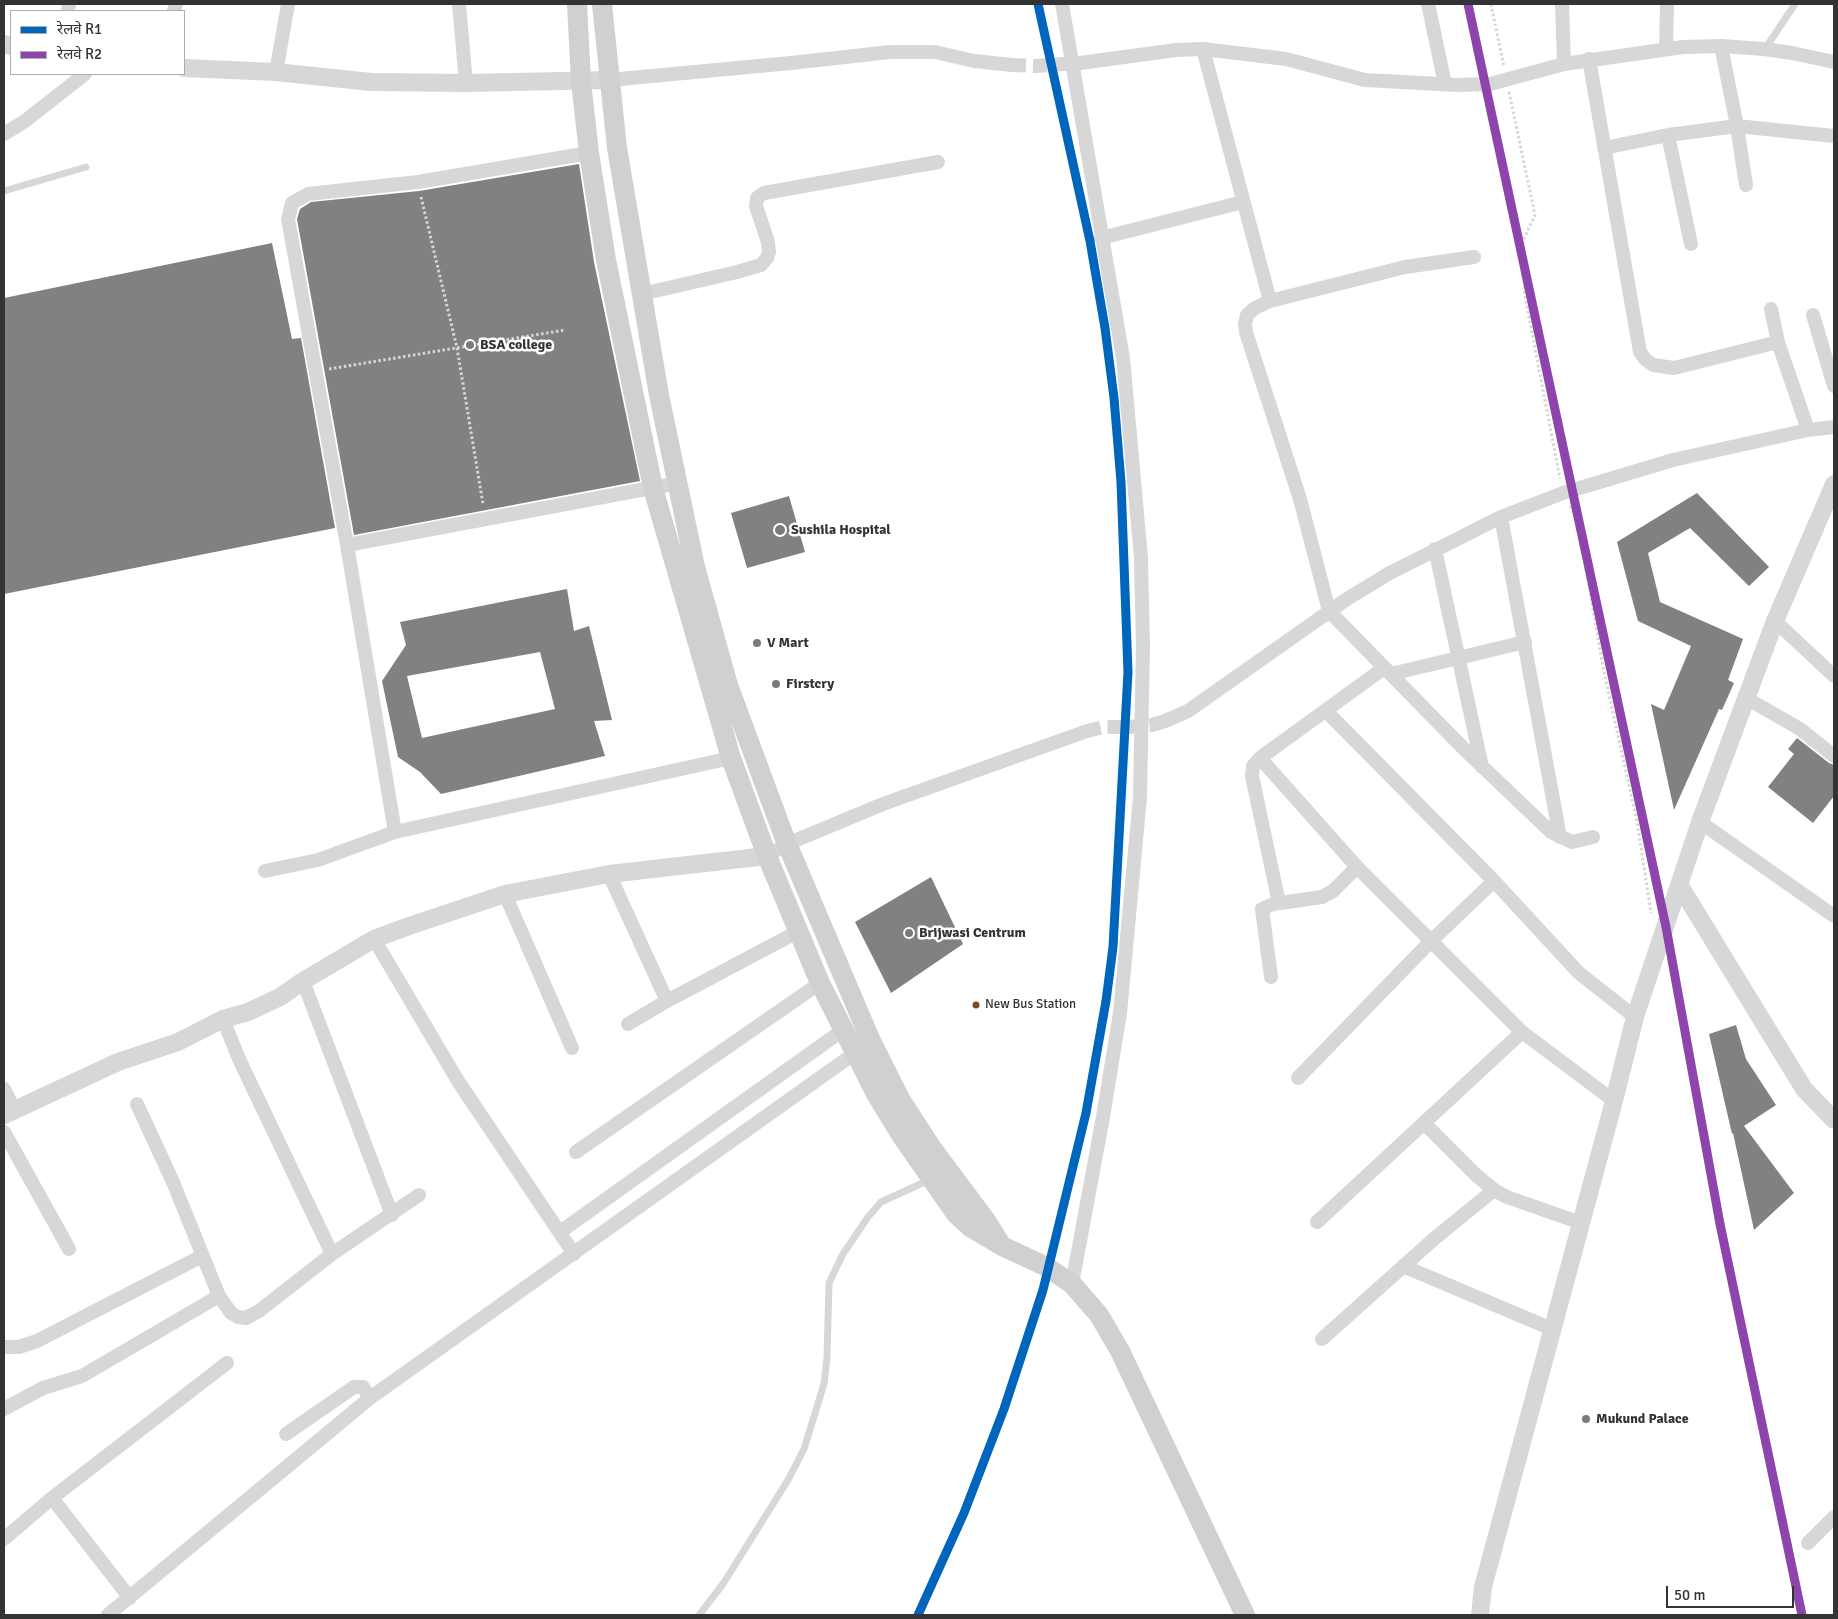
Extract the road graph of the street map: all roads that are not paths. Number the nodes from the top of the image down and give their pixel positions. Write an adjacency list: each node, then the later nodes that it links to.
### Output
1 (288, 4): 20 (street)
2 (459, 4): 24 (street)
3 (577, 4): 23 (main road)
4 (602, 4): 22 (main road)
5 (1062, 4): 37 (street)
6 (1428, 4): 25 (street)
7 (1562, 4): 17 (street)
8 (1667, 4): 12 (street)
9 (1795, 4): 13 (lane)
10 (1721, 46): 12 (street); 13 (street); 26 (street)
11 (1203, 49): 16 (street); 25 (street); 36 (street)
12 (1666, 49): 14 (street)
13 (1764, 50): 15 (street)
14 (1589, 59): 17 (street); 30 (street)
15 (1834, 62)
16 (1080, 63)
17 (1564, 64): 25 (street)
18 (1012, 65): 22 (street)
19 (185, 68): 20 (street)
20 (276, 72): 24 (street)
21 (84, 75): 27 (street)
22 (609, 80): 23 (street); 40 (main road)
23 (581, 82): 24 (street); 31 (main road)
24 (466, 83)
25 (1445, 84)
26 (1737, 126): 28 (street); 29 (street); 34 (street)
27 (4, 134)
28 (1668, 135): 30 (street); 38 (street)
29 (1834, 136)
30 (1604, 148): 44 (street)
31 (589, 153): 50 (main road); 52 (street)
32 (938, 162): 40 (street)
33 (86, 167): 35 (lane)
34 (1746, 185)
35 (4, 192)
36 (1243, 202): 37 (street); 41 (street)
37 (1101, 238): 118 (street)
38 (1691, 244)
39 (1474, 257): 41 (street)
40 (642, 294): 48 (main road)
41 (1270, 302): 54 (street)
42 (1771, 309): 44 (street)
43 (1813, 314): 45 (street)
44 (1778, 342): 47 (street)
45 (1834, 386)
46 (1834, 427): 47 (street)
47 (1808, 430): 51 (street)
48 (678, 483): 50 (street); 72 (main road)
49 (1834, 484): 55 (street)
50 (653, 488): 52 (street); 65 (main road)
51 (1501, 518): 53 (street); 56 (street)
52 (347, 545): 69 (street)
53 (1435, 549): 54 (street); 57 (street)
54 (1329, 611): 58 (street); 62 (street)
55 (1775, 621): 59 (street); 60 (street)
56 (1525, 642): 57 (street); 70 (street)
57 (1459, 658): 58 (street); 67 (street)
58 (1388, 671): 61 (street); 67 (street)
59 (1834, 676)
60 (1746, 698): 64 (street); 68 (street)
61 (1326, 711): 66 (street); 77 (street)
62 (1166, 721)
63 (1087, 731): 72 (street)
64 (1834, 756)
65 (730, 758): 69 (street); 73 (main road)
66 (1260, 758): 74 (street); 80 (street)
67 (1482, 767): 70 (street)
68 (1700, 822): 78 (street); 81 (street)
69 (394, 832): 75 (street)
70 (1560, 837): 71 (street)
71 (1593, 837)
72 (788, 844): 73 (street); 95 (main road)
73 (767, 856): 76 (street); 82 (main road)
74 (1357, 867): 80 (street); 84 (street)
75 (265, 871)
76 (609, 874): 79 (street); 88 (street)
77 (1494, 881): 84 (street); 89 (street)
78 (1680, 886): 89 (street); 101 (street)
79 (504, 894): 83 (street); 94 (street)
80 (1279, 903): 85 (street)
81 (1834, 916)
82 (800, 930): 87 (main road); 88 (street)
83 (374, 939): 86 (street); 111 (street)
84 (1430, 942): 93 (street); 96 (street)
85 (1271, 977)
86 (303, 981): 90 (street); 108 (street)
87 (820, 983): 92 (main road); 104 (street)
88 (667, 1001): 91 (street)
89 (1635, 1017): 98 (street)
90 (223, 1019): 100 (street); 114 (street)
91 (628, 1024)
92 (844, 1030): 95 (main road); 111 (street)
93 (1522, 1032): 98 (street); 102 (street)
94 (572, 1048)
95 (864, 1049): 105 (main road); 112 (main road); 115 (street)
96 (1298, 1078)
97 (4, 1089): 100 (street)
98 (1614, 1101): 110 (street)
99 (137, 1104): 116 (street)
100 (10, 1113)
101 (1834, 1120)
102 (1424, 1123): 106 (street); 109 (street)
103 (4, 1132): 113 (street)
104 (576, 1152)
105 (932, 1179): 112 (main road); 133 (lane)
106 (1494, 1190): 110 (street); 117 (street)
107 (419, 1195): 108 (street)
108 (392, 1215): 114 (street)
109 (1318, 1222)
110 (1581, 1222): 120 (street)
111 (560, 1232): 115 (street)
112 (1002, 1246): 118 (main road)
113 (69, 1249)
114 (332, 1254): 119 (street)
115 (574, 1254): 124 (street)
116 (202, 1256): 119 (street); 122 (street)
117 (1403, 1266): 120 (street); 121 (street)
118 (1072, 1284): 134 (main road)
119 (219, 1296): 125 (street)
120 (1552, 1329): 135 (street)
121 (1322, 1339)
122 (4, 1348)
123 (227, 1363): 127 (street)
124 (370, 1398): 126 (street); 131 (street)
125 (4, 1408)
126 (286, 1434)
127 (52, 1498): 129 (street); 131 (street)
128 (1834, 1517): 130 (street)
129 (4, 1539)
130 (1808, 1543)
131 (130, 1598): 132 (street)
132 (108, 1615)
133 (699, 1615)
134 (1245, 1615)
135 (1480, 1615)

